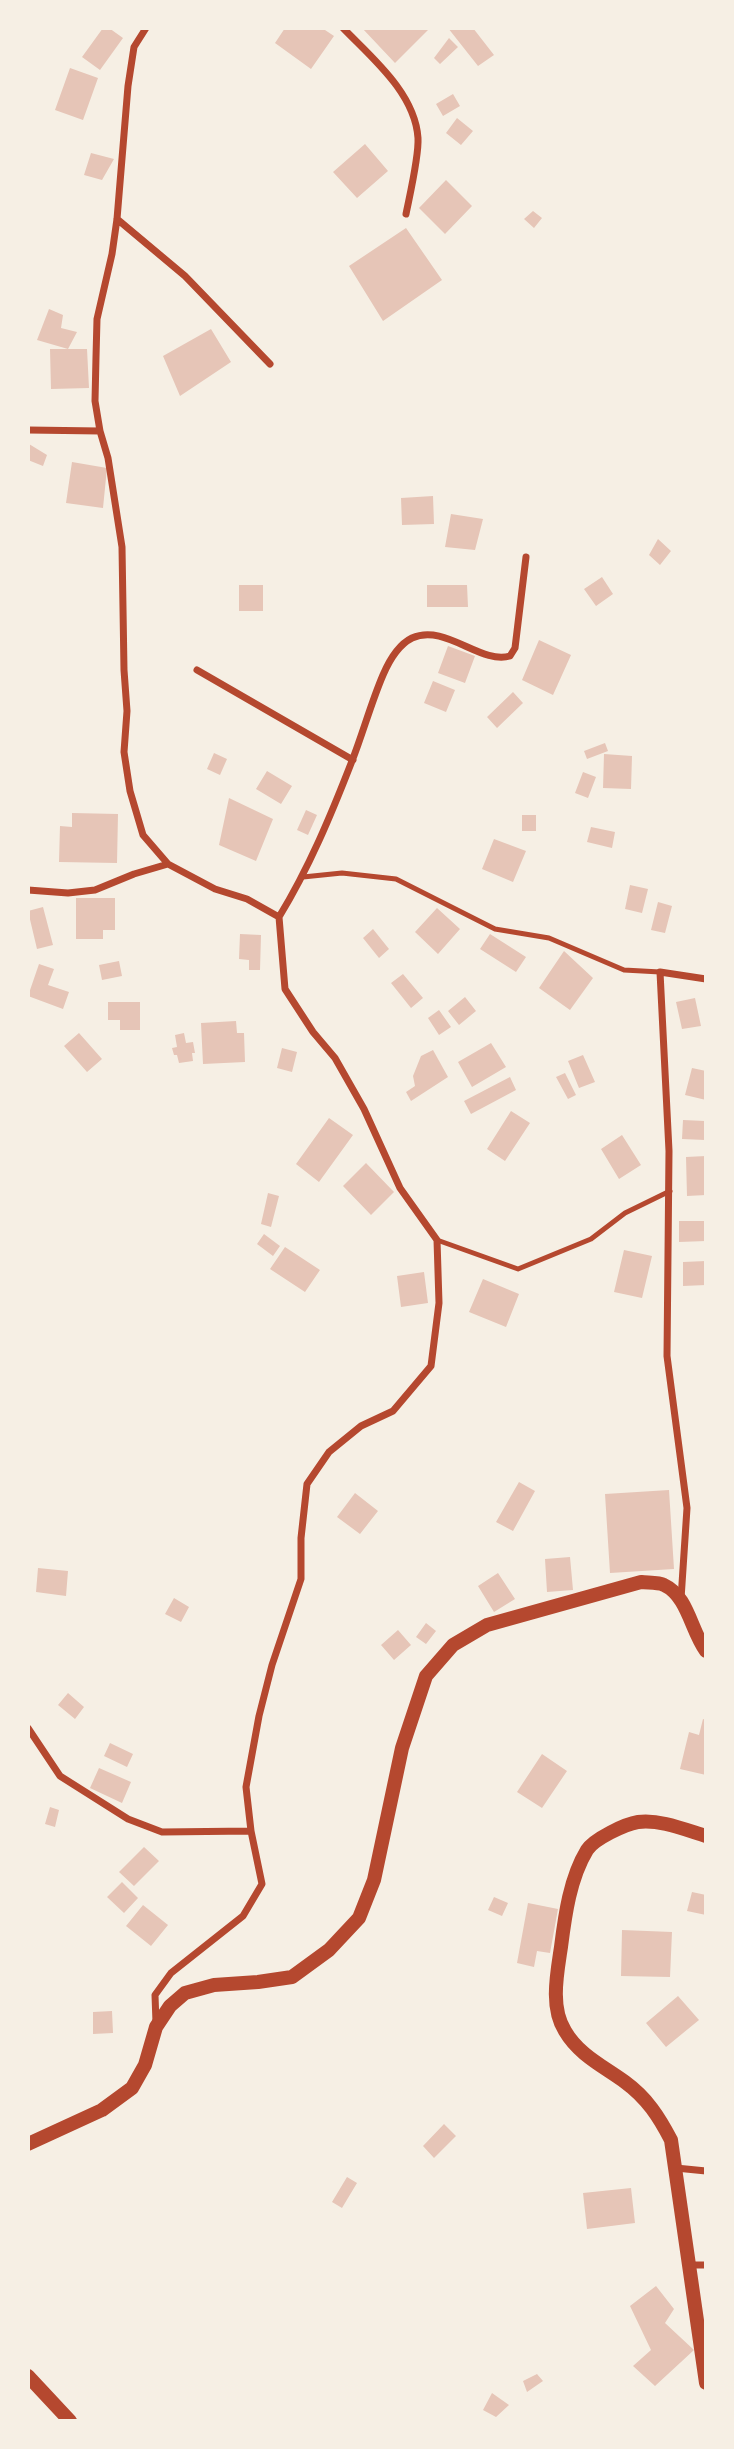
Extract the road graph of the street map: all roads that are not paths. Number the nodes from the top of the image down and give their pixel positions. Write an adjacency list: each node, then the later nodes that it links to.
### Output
1 (146, 28): 4 (street)
2 (343, 28): 3 (street)
3 (407, 214)
4 (117, 219): 5 (street); 7 (street)
5 (270, 363)
6 (28, 430): 7 (street)
7 (100, 431): 11 (street)
8 (526, 557): 10 (street)
9 (197, 670): 10 (street)
10 (353, 760): 12 (street)
11 (168, 864): 13 (street); 14 (street)
12 (303, 877): 14 (street); 15 (lane)
13 (28, 890)
14 (279, 917): 18 (street)
15 (660, 972): 16 (street); 17 (street)
16 (706, 979)
17 (670, 1191): 18 (lane); 19 (street)
18 (437, 1240): 22 (street)
19 (681, 1599): 20 (main road); 24 (main road)
20 (706, 1651)
21 (28, 1728): 22 (street)
22 (251, 1831): 24 (street)
23 (706, 1836): 26 (main road)
24 (156, 2027): 25 (main road)
25 (28, 2144)
26 (676, 2168): 27 (street); 28 (main road)
27 (706, 2171)
28 (688, 2265): 29 (street); 31 (main road)
29 (706, 2265)
30 (28, 2376): 32 (main road)
31 (706, 2383)
32 (71, 2421)

